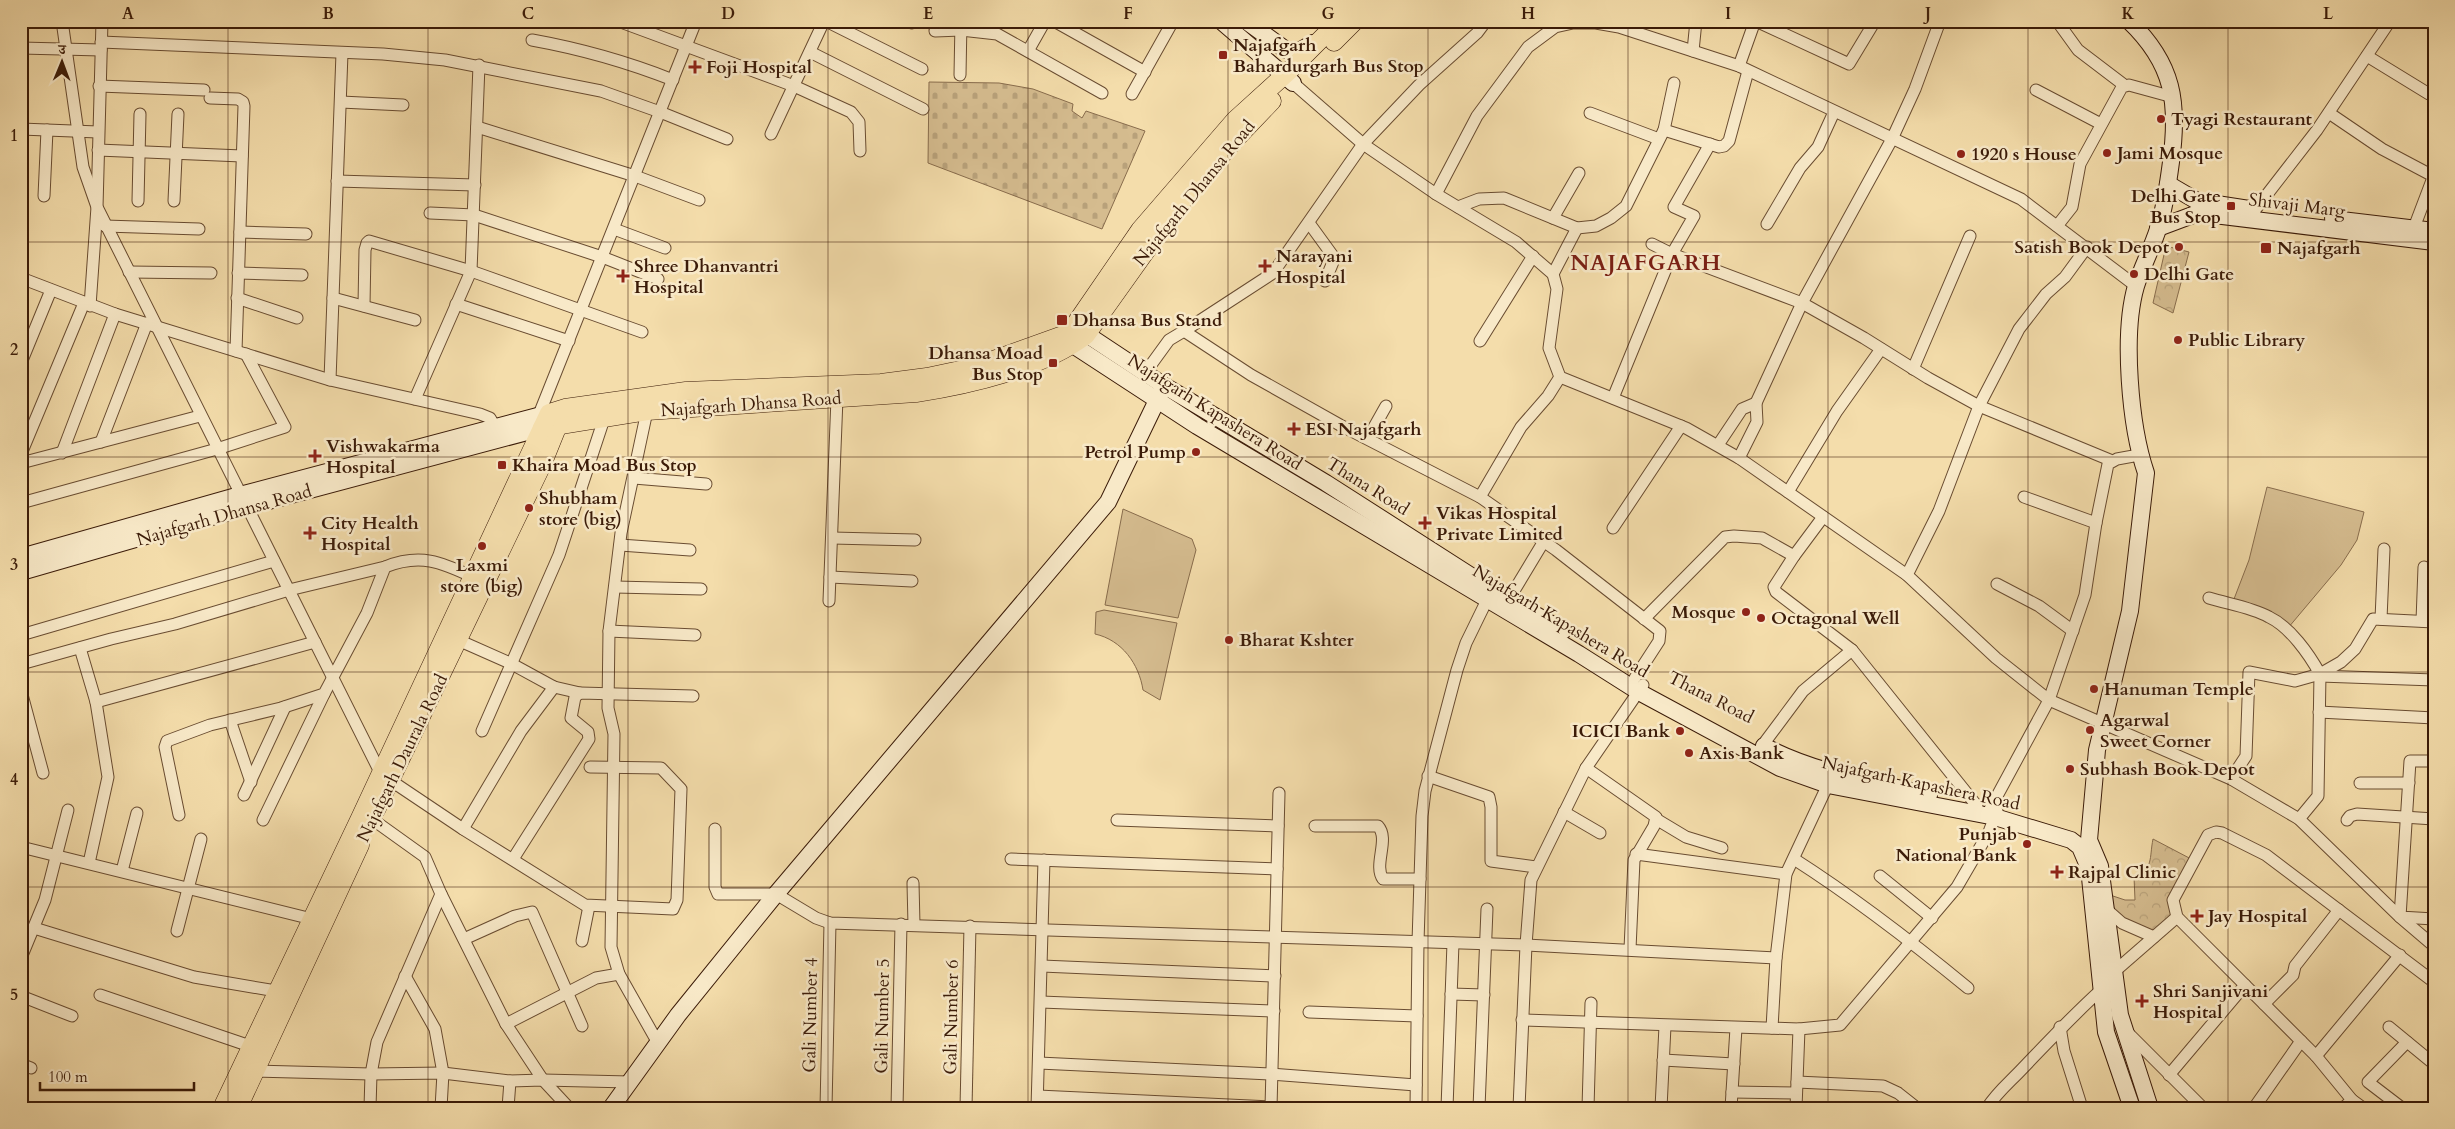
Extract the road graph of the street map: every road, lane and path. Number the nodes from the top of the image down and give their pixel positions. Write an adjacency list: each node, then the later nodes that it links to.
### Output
1 (62, 21): 26 (street)
2 (102, 21): 24 (street)
3 (618, 21): 23 (street)
4 (696, 21): 23 (street)
5 (825, 21): 29 (street); 33 (street)
6 (1044, 21): 27 (street)
7 (1054, 21): 35 (street)
8 (1173, 21): 35 (street)
9 (1221, 21): 37 (main road)
10 (1246, 21): 20 (main road)
11 (1486, 21): 67 (street)
12 (1696, 21): 28 (street)
13 (1756, 21): 14 (street); 34 (street)
14 (1875, 21)
15 (1940, 21): 66 (street)
16 (2057, 21): 40 (street)
17 (2129, 21): 47 (main road)
18 (2390, 21): 31 (street)
19 (961, 25): 21 (street); 27 (street); 36 (street)
20 (1342, 26): 37 (main road); 37 (main road)
21 (935, 32)
22 (532, 40): 38 (street)
23 (686, 44): 38 (street); 42 (street)
24 (101, 46): 26 (street); 30 (street); 41 (street)
25 (21, 48): 26 (street)
26 (66, 49): 61 (street)
27 (1028, 51): 44 (street)
28 (1693, 51): 34 (street); 80 (street)
29 (810, 52): 42 (street); 50 (street)
30 (342, 53): 32 (street); 48 (street)
31 (2367, 56): 46 (street); 54 (street)
32 (479, 65): 51 (street); 58 (street)
33 (922, 69)
34 (1744, 69): 52 (street); 68 (street)
35 (1145, 72): 45 (street)
36 (960, 75)
37 (1289, 79): 67 (street); 135 (main road)
38 (673, 80): 51 (street)
39 (1674, 83): 64 (street)
40 (2124, 85): 47 (street); 57 (street)
41 (100, 86): 62 (street); 73 (street)
42 (794, 86): 63 (street); 71 (street)
43 (2036, 90): 57 (street)
44 (1102, 93)
45 (1132, 94)
46 (2429, 94)
47 (2173, 97): 78 (main road)
48 (341, 102): 49 (street); 77 (street)
49 (403, 105)
50 (923, 109)
51 (660, 112): 65 (street); 75 (street)
52 (1834, 112): 66 (street); 92 (street)
53 (1590, 113): 64 (street)
54 (2329, 113): 76 (street); 89 (street)
55 (140, 114): 70 (street)
56 (178, 114): 72 (street)
57 (2101, 124): 94 (street)
58 (477, 127): 75 (street); 79 (street)
59 (21, 129): 60 (street)
60 (47, 130): 61 (street); 81 (street)
61 (78, 131): 62 (street); 85 (street)
62 (98, 132): 69 (street)
63 (771, 134)
64 (1662, 134): 68 (street); 95 (street)
65 (727, 139)
66 (1892, 139): 94 (street); 124 (street)
67 (1363, 144): 80 (street); 91 (street)
68 (1710, 144): 108 (street)
69 (98, 150): 70 (street); 85 (street)
70 (140, 151): 72 (street); 83 (street)
71 (860, 151)
72 (176, 153): 73 (street); 84 (street)
73 (242, 156): 100 (street)
74 (1579, 173): 90 (street)
75 (635, 176): 82 (street); 98 (street)
76 (2433, 177): 101 (street)
77 (338, 181): 79 (street); 123 (street)
78 (2168, 184): 89 (main road, Shivaji Marg); 96 (main road)
79 (475, 186): 88 (street)
80 (1436, 194): 86 (street)
81 (44, 196)
82 (699, 200)
83 (138, 201)
84 (174, 201)
85 (97, 207): 93 (street); 126 (street)
86 (1458, 207): 90 (street); 109 (street)
87 (430, 213): 88 (street)
88 (474, 215): 110 (street); 111 (street)
89 (2254, 215): 96 (main road, Shivaji Marg); 101 (main road, Shivaji Marg)
90 (1553, 218): 95 (street)
91 (1309, 223): 119 (street); 133 (street)
92 (1767, 224)
93 (106, 226): 97 (street); 112 (street)
94 (2057, 226): 106 (street)
95 (1576, 228): 116 (street)
96 (2158, 228): 120 (main road)
97 (199, 229)
98 (614, 229): 107 (street); 110 (street)
99 (2434, 231): 101 (main road, Shivaji Marg)
100 (240, 232): 102 (street); 114 (street)
101 (2411, 233): 104 (main road, Shivaji Marg)
102 (306, 234)
103 (1970, 236): 141 (street)
104 (2434, 242)
105 (1652, 244): 108 (street)
106 (2087, 247): 120 (street); 152 (street)
107 (665, 248)
108 (1672, 254): 124 (street); 147 (street)
109 (1532, 256): 116 (street); 137 (street)
110 (602, 257): 118 (street); 128 (street)
111 (471, 271): 125 (street); 127 (street); 128 (street)
112 (129, 272): 113 (street); 132 (street)
113 (211, 273)
114 (238, 273): 115 (street); 122 (street)
115 (302, 274)
116 (1552, 274): 143 (street)
117 (21, 278): 121 (street)
118 (658, 279)
119 (1325, 281)
120 (2136, 286): 165 (main road)
121 (51, 290): 126 (street); 140 (street)
122 (238, 298): 130 (street); 139 (street)
123 (333, 298): 127 (street); 144 (street)
124 (1802, 303): 138 (street); 150 (street)
125 (456, 304): 136 (street); 148 (street)
126 (87, 305): 129 (street); 164 (street)
127 (364, 306): 131 (street)
128 (582, 309): 134 (street); 136 (street)
129 (115, 314): 132 (street); 163 (street)
130 (297, 318)
131 (415, 320)
132 (152, 324): 139 (street); 154 (street); 160 (street)
133 (1184, 331): 142 (street); 159 (street)
134 (642, 332)
135 (1073, 334): 142 (main road, Thana Road); 146 (main road, Najafgarh Dhansa Road); 149 (main road, Najafgarh Kapashera Road); 155 (main road, Najafgarh Dhansa Road)
136 (569, 341): 155 (street)
137 (1480, 341)
138 (1881, 349): 141 (street); 171 (street)
139 (241, 352): 144 (street); 162 (street)
140 (21, 363)
141 (1913, 369): 152 (street)
142 (1145, 373): 145 (main road, Thana Road)
143 (1560, 377): 147 (street); 172 (street)
144 (330, 380): 148 (street)
145 (1164, 385): 149 (main road); 200 (main road, Thana Road)
146 (837, 398): 153 (main road, Najafgarh Dhansa Road); 179 (street)
147 (1613, 398): 157 (street)
148 (414, 399): 158 (street)
149 (1156, 401): 201 (main road, Najafgarh Kapashera Road); 288 (main road)
150 (1756, 403): 161 (street); 166 (street)
151 (1386, 406): 159 (street)
152 (1979, 406): 167 (street); 191 (street)
153 (647, 411): 156 (main road, Najafgarh Dhansa Road); 169 (street)
154 (200, 416): 160 (street); 162 (street)
155 (551, 418): 156 (main road, Najafgarh Dhansa Road); 158 (main road, Najafgarh Dhansa Road); 174 (main road, Najafgarh Dhansa Road); 192 (main road, Najafgarh Daurala Road); 211 (main road, Najafgarh Daurala Road)
156 (604, 419): 215 (street)
157 (1681, 426): 161 (street); 178 (street)
158 (496, 428): 174 (main road, Najafgarh Dhansa Road)
159 (1368, 438): 172 (street)
160 (101, 442): 163 (street)
161 (1718, 445): 166 (street)
162 (217, 449): 174 (street); 175 (street)
163 (62, 452): 168 (street)
164 (21, 454)
165 (2139, 455): 167 (street); 233 (main road)
166 (1740, 458): 171 (street)
167 (2110, 460): 177 (street)
168 (21, 463)
169 (634, 478): 170 (street); 182 (street)
170 (706, 484)
171 (1788, 492): 176 (street)
172 (1480, 497): 181 (street)
173 (2024, 497): 177 (street)
174 (243, 501): 186 (main road, Najafgarh Dhansa Road); 187 (street); 190 (main road, Najafgarh Dhansa Road)
175 (21, 503)
176 (1824, 517): 185 (street); 191 (street)
177 (2096, 523): 208 (street)
178 (1613, 528)
179 (832, 538): 180 (street); 193 (street)
180 (915, 540)
181 (1544, 541): 200 (street); 204 (street)
182 (620, 545): 184 (street); 196 (street)
183 (2384, 549): 203 (street)
184 (690, 550)
185 (1794, 556): 204 (street); 214 (street)
186 (21, 557)
187 (274, 561): 198 (street); 209 (street)
188 (2424, 566): 205 (street)
189 (385, 568): 192 (street); 198 (street); 218 (street)
190 (21, 572)
191 (1907, 575): 227 (street)
192 (473, 577): 242 (main road, Najafgarh Daurala Road)
193 (830, 578): 194 (street); 202 (street)
194 (912, 581)
195 (1997, 584): 208 (street)
196 (615, 587): 197 (street); 207 (street)
197 (701, 589)
198 (289, 590): 212 (street); 213 (street)
199 (2210, 598): 217 (street)
200 (1509, 599): 220 (main road, Thana Road)
201 (1487, 600): 220 (main road, Najafgarh Kapashera Road); 241 (street)
202 (829, 601)
203 (2381, 619): 205 (street); 217 (street)
204 (1644, 620): 220 (street)
205 (2422, 621): 206 (street)
206 (2434, 622)
207 (609, 631): 210 (street); 225 (street)
208 (2073, 631): 227 (street)
209 (21, 635)
210 (695, 635)
211 (458, 640): 215 (street); 242 (main road, Najafgarh Daurala Road)
212 (315, 642): 218 (street); 228 (street)
213 (80, 648): 216 (street); 228 (street)
214 (1852, 650): 235 (street); 251 (street)
215 (510, 663): 221 (street); 234 (street)
216 (21, 664)
217 (2320, 675): 219 (street); 230 (street); 244 (street)
218 (333, 679): 224 (street); 242 (street)
219 (2434, 680)
220 (1639, 685): 235 (main road, Thana Road); 238 (street); 243 (main road, Najafgarh Kapashera Road)
221 (554, 687): 223 (street); 265 (street)
222 (21, 691): 240 (street)
223 (580, 693): 225 (street); 274 (street)
224 (324, 694): 229 (street); 260 (street)
225 (608, 694): 226 (street); 239 (street)
226 (694, 696)
227 (2049, 700): 233 (street); 251 (street)
228 (96, 702): 278 (street)
229 (285, 707): 232 (street); 245 (street)
230 (2319, 712): 231 (street); 258 (street)
231 (2434, 718)
232 (230, 720): 245 (street); 254 (street)
233 (2103, 725): 244 (street); 269 (main road)
234 (482, 731)
235 (1762, 746): 243 (main road, Thana Road)
236 (2434, 762): 247 (street)
237 (590, 767): 239 (street)
238 (1586, 768): 252 (street); 257 (street)
239 (614, 769): 289 (street); 289 (street)
240 (43, 773)
241 (1428, 776): 279 (street); 284 (street)
242 (386, 777): 256 (main road, Najafgarh Daurala Road); 265 (street); 298 (main road, Najafgarh Daurala Road)
243 (1831, 779): 251 (main road, Thana Road); 277 (street)
244 (2231, 779): 258 (street)
245 (251, 782): 249 (street)
246 (2360, 783): 247 (street)
247 (2409, 783): 255 (street)
248 (1279, 793): 263 (street)
249 (244, 795)
250 (68, 810): 273 (street)
251 (1990, 811): 269 (main road, Thana Road); 296 (street)
252 (1564, 812): 267 (street); 279 (street)
253 (136, 813): 281 (street)
254 (179, 815)
255 (2408, 817): 259 (street); 262 (street); 295 (street)
256 (372, 819): 287 (street); 298 (main road, Najafgarh Daurala Road)
257 (1656, 819): 271 (street); 272 (street)
258 (2299, 819): 295 (street)
259 (2434, 819)
260 (263, 820)
261 (1117, 820): 263 (street)
262 (2347, 820)
263 (1278, 826): 280 (street)
264 (1315, 826): 284 (street)
265 (463, 829): 274 (street)
266 (715, 829): 288 (street)
267 (1600, 833)
268 (202, 839): 286 (street)
269 (2085, 844): 291 (main road); 328 (main road)
270 (21, 847): 273 (street)
271 (1722, 848)
272 (1636, 854): 282 (street); 316 (street)
273 (56, 855): 278 (street); 305 (street)
274 (513, 859): 290 (street)
275 (1011, 859): 276 (street)
276 (1044, 860): 280 (street); 303 (street)
277 (1794, 860): 282 (street); 310 (street)
278 (89, 863): 281 (street)
279 (1536, 867): 314 (street)
280 (1277, 869): 306 (street)
281 (122, 871): 286 (street)
282 (1786, 874): 319 (street)
283 (1880, 876): 296 (street)
284 (1420, 879): 311 (street)
285 (913, 883): 301 (street)
286 (188, 888): 298 (street); 304 (street)
287 (441, 894): 308 (street); 323 (street)
288 (776, 894): 299 (street); 355 (main road)
289 (612, 905): 290 (street); 322 (street)
290 (589, 906): 309 (street)
291 (2105, 908): 307 (street); 321 (main road)
292 (1487, 909): 313 (street)
293 (2339, 910): 294 (street); 317 (street); 337 (street)
294 (2177, 917): 307 (street); 326 (street)
295 (2400, 917): 297 (street); 315 (street)
296 (1932, 918): 310 (street)
297 (2434, 919)
298 (318, 921): 329 (main road, Najafgarh Daurala Road); 362 (main road, Najafgarh Daurala Road)
299 (830, 923): 300 (street); 384 (street, Gali Number 4)
300 (901, 924): 301 (street); 385 (street, Gali Number 5)
301 (914, 924): 302 (street)
302 (970, 926): 303 (street); 386 (street, Gali Number 6)
303 (1043, 929): 306 (street); 320 (street)
304 (176, 931)
305 (29, 932): 318 (street); 329 (street)
306 (1276, 937): 311 (street); 324 (street)
307 (2154, 937): 321 (street)
308 (464, 939): 330 (street); 344 (street)
309 (582, 941)
310 (1910, 941): 327 (street); 351 (street)
311 (1418, 942): 312 (street); 341 (street)
312 (1453, 943): 313 (street); 331 (street)
313 (1486, 944): 314 (street); 333 (street)
314 (1526, 945): 316 (street); 342 (street)
315 (2434, 946)
316 (1630, 949): 319 (street)
317 (2400, 955): 325 (street); 357 (street)
318 (21, 958)
319 (1776, 958): 350 (street)
320 (1042, 966): 324 (street); 335 (street)
321 (2115, 971): 352 (main road)
322 (618, 974): 330 (street); 355 (street)
323 (405, 976): 363 (street); 364 (street)
324 (1275, 976): 338 (street)
325 (2434, 982)
326 (2245, 985): 337 (street); 366 (street)
327 (1968, 988)
328 (2102, 989): 347 (street); 397 (main road)
329 (276, 992): 356 (main road, Najafgarh Daurala Road)
330 (568, 992): 344 (street); 345 (street)
331 (1451, 994): 333 (street); 388 (street)
332 (100, 995): 356 (street)
333 (1484, 995): 389 (street)
334 (21, 996): 340 (street)
335 (1041, 1002): 338 (street); 359 (street)
336 (1591, 1003): 343 (street)
337 (2264, 1004): 353 (street)
338 (1274, 1011): 365 (street)
339 (1309, 1012): 341 (street)
340 (72, 1016)
341 (1417, 1016): 370 (street)
342 (1522, 1020): 343 (street); 390 (street)
343 (1591, 1021): 346 (street); 391 (street)
344 (506, 1024): 367 (street)
345 (582, 1026)
346 (1665, 1026): 349 (street); 358 (street)
347 (2060, 1027): 395 (street); 396 (street)
348 (2389, 1027): 354 (street)
349 (1736, 1028): 350 (street); 360 (street)
350 (1772, 1028): 351 (street)
351 (1799, 1029): 371 (street)
352 (2124, 1030): 366 (street); 398 (main road)
353 (2301, 1042): 357 (street); 400 (street)
354 (2407, 1042): 361 (street); 403 (street)
355 (658, 1043): 369 (main road)
356 (250, 1046): 377 (main road, Najafgarh Daurala Road)
357 (2316, 1056): 373 (street)
358 (1663, 1060): 360 (street); 392 (street)
359 (1039, 1063): 365 (street); 374 (street)
360 (1734, 1064): 372 (street)
361 (2434, 1064)
362 (254, 1071): 364 (street); 378 (main road, Najafgarh Daurala Road)
363 (443, 1073): 364 (street); 368 (street); 380 (street)
364 (371, 1074): 379 (street)
365 (1270, 1074): 370 (street); 375 (street)
366 (2169, 1075): 399 (street)
367 (543, 1080): 368 (street); 369 (street); 382 (street)
368 (510, 1081): 381 (street)
369 (630, 1082): 383 (main road)
370 (1416, 1085): 387 (street)
371 (1796, 1087): 372 (street); 376 (street); 394 (street)
372 (1732, 1092): 393 (street)
373 (2352, 1100): 401 (street); 402 (street)
374 (1038, 1102): 375 (street)
375 (1271, 1107)
376 (1913, 1107)
377 (222, 1108)
378 (238, 1108)
379 (370, 1108)
380 (441, 1108)
381 (508, 1108)
382 (569, 1108)
383 (611, 1108)
384 (826, 1108)
385 (897, 1108)
386 (966, 1108)
387 (1416, 1108)
388 (1447, 1108)
389 (1480, 1108)
390 (1519, 1108)
391 (1588, 1108)
392 (1661, 1108)
393 (1731, 1108)
394 (1796, 1108)
395 (1987, 1108)
396 (2082, 1108)
397 (2132, 1108)
398 (2150, 1108)
399 (2203, 1108)
400 (2254, 1108)
401 (2343, 1108)
402 (2363, 1108)
403 (2402, 1108)

